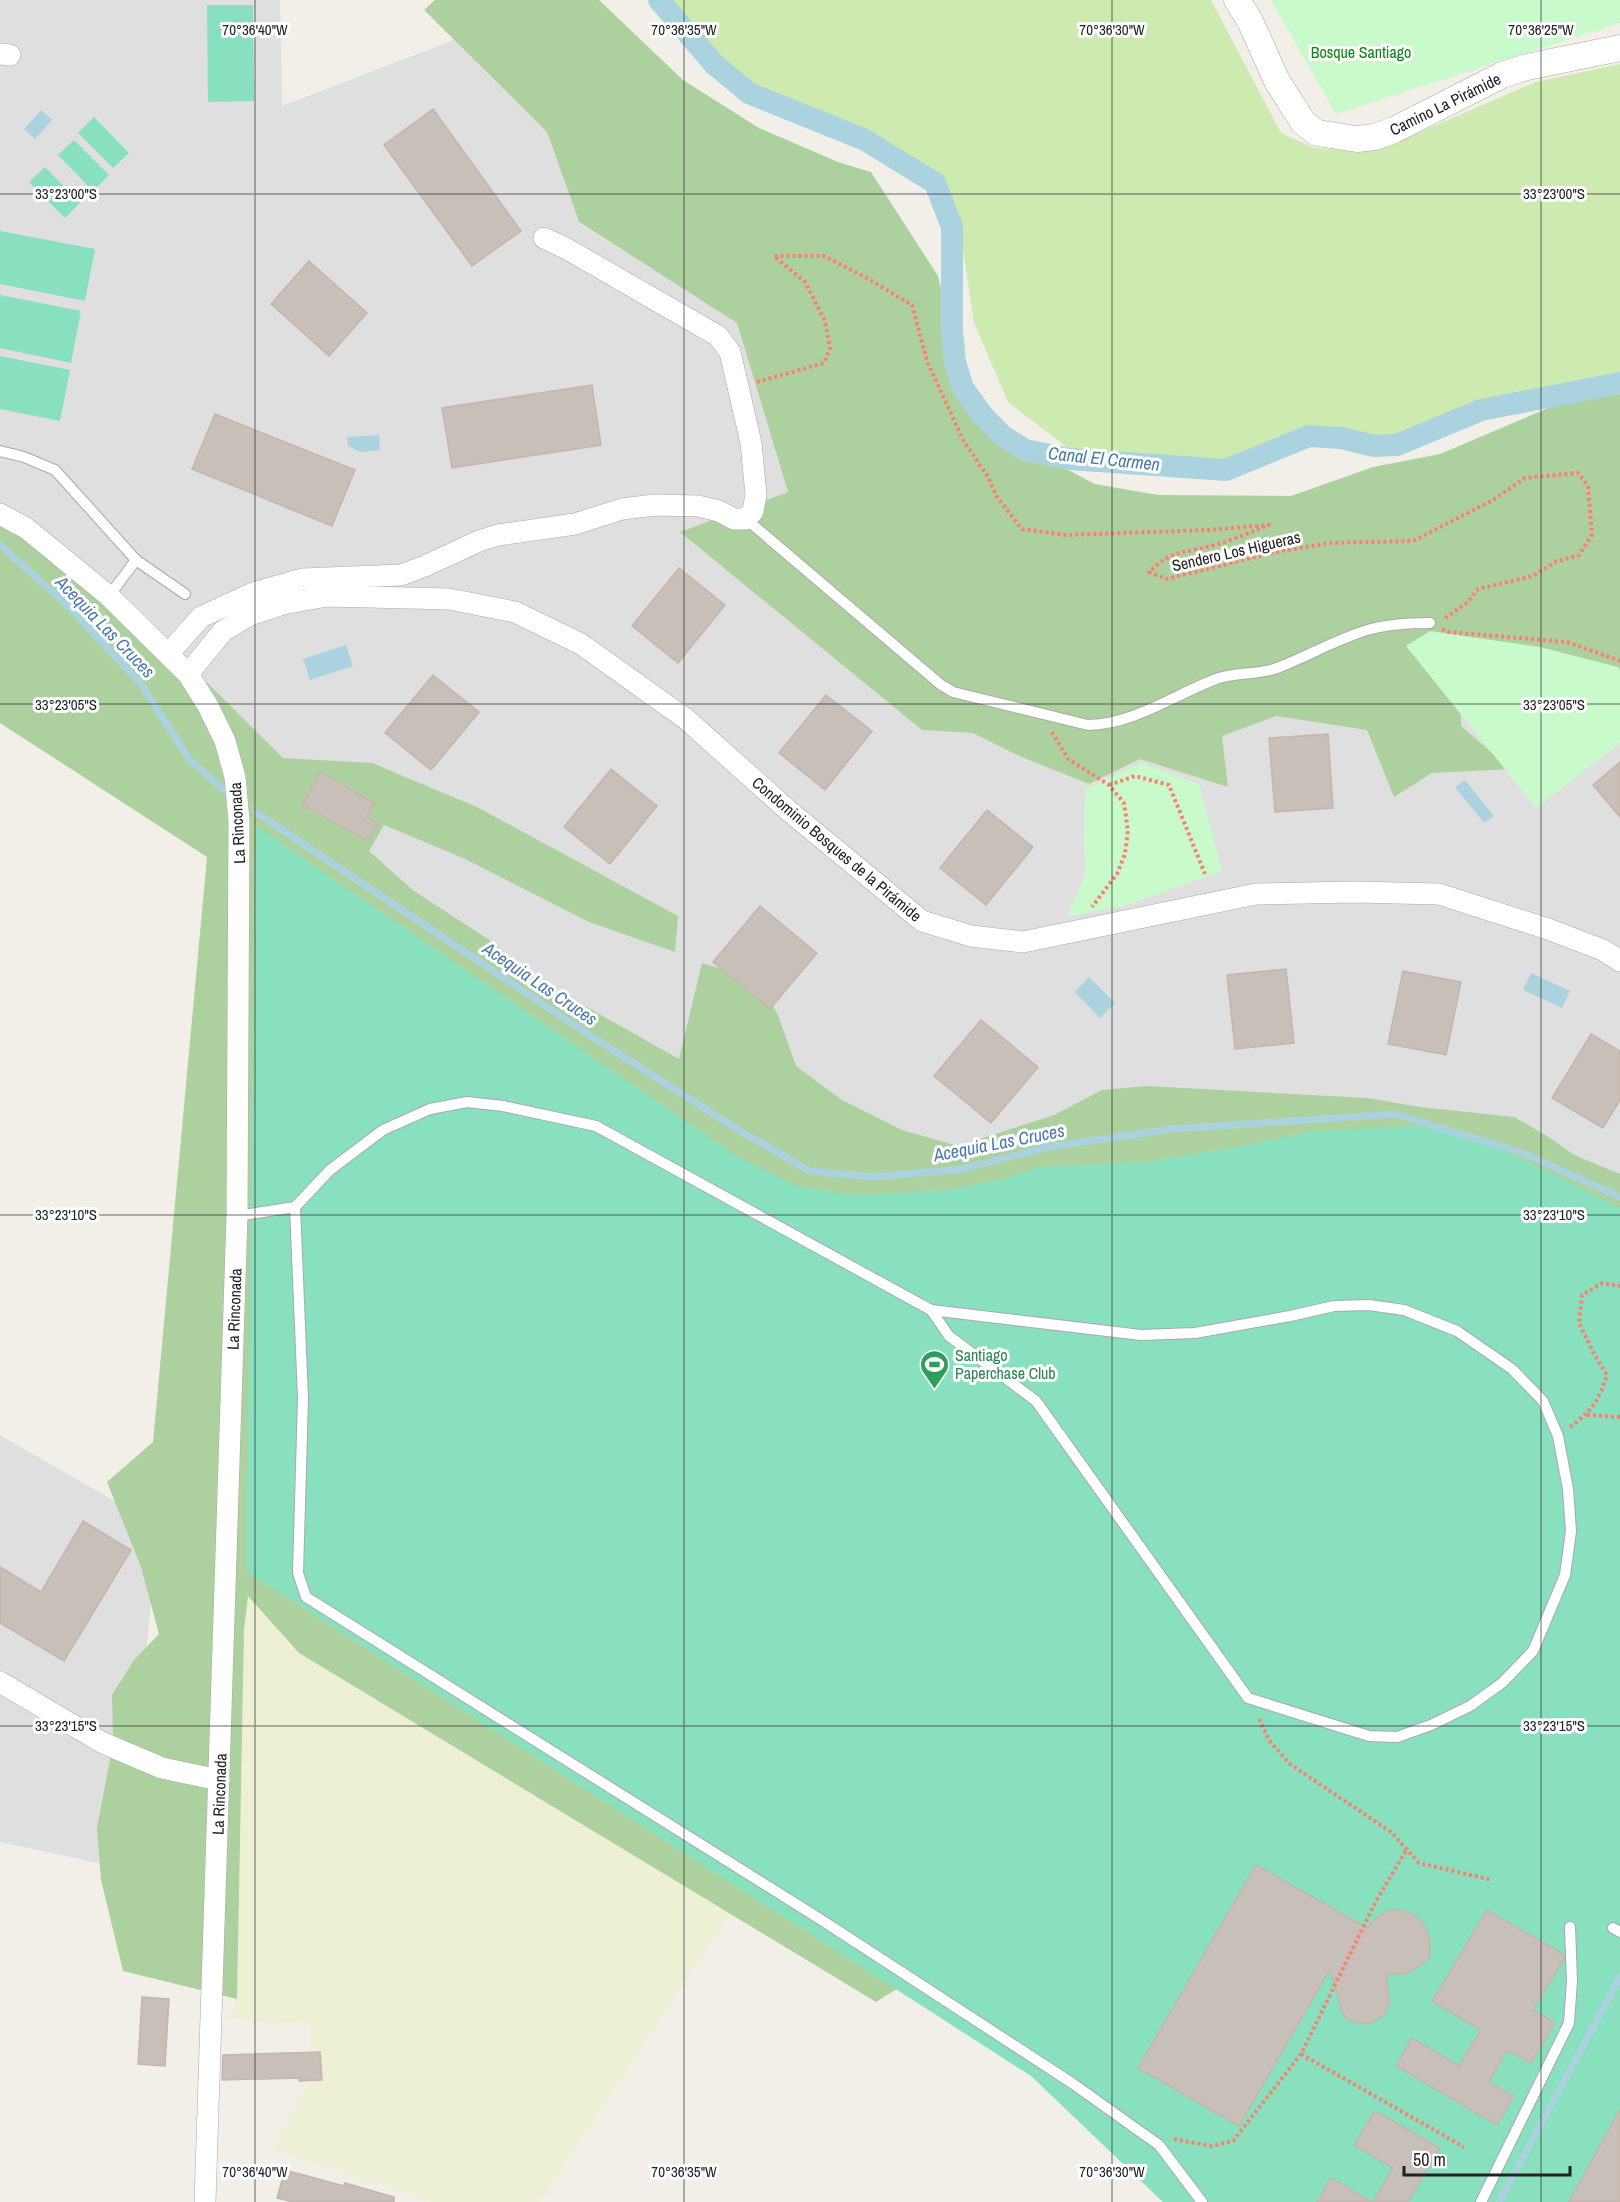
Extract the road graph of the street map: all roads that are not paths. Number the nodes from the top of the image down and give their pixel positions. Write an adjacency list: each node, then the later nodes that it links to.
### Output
1 (1237, 0): 2 (street, Camino La Pirámide)
2 (1620, 48)
3 (544, 238): 6 (street)
4 (0, 451): 7 (lane)
5 (0, 514): 9 (street, La Rinconada)
6 (746, 519): 10 (lane); 11 (street)
7 (136, 560): 8 (lane); 9 (lane)
8 (185, 594)
9 (109, 596): 11 (street, La Rinconada)
10 (1430, 623)
11 (168, 654): 12 (street, La Rinconada)
12 (188, 674): 13 (street, Condominio Bosques de la Pirámide); 15 (street, La Rinconada)
13 (1620, 961)
14 (295, 1207): 15 (lane); 16 (lane); 21 (lane)
15 (237, 1216): 18 (street, La Rinconada)
16 (931, 1310): 16 (lane)
17 (0, 1682): 18 (street)
18 (219, 1780): 20 (street, La Rinconada)
19 (1570, 1927): 22 (lane)
20 (205, 2202)
21 (1202, 2202)
22 (1481, 2202)

